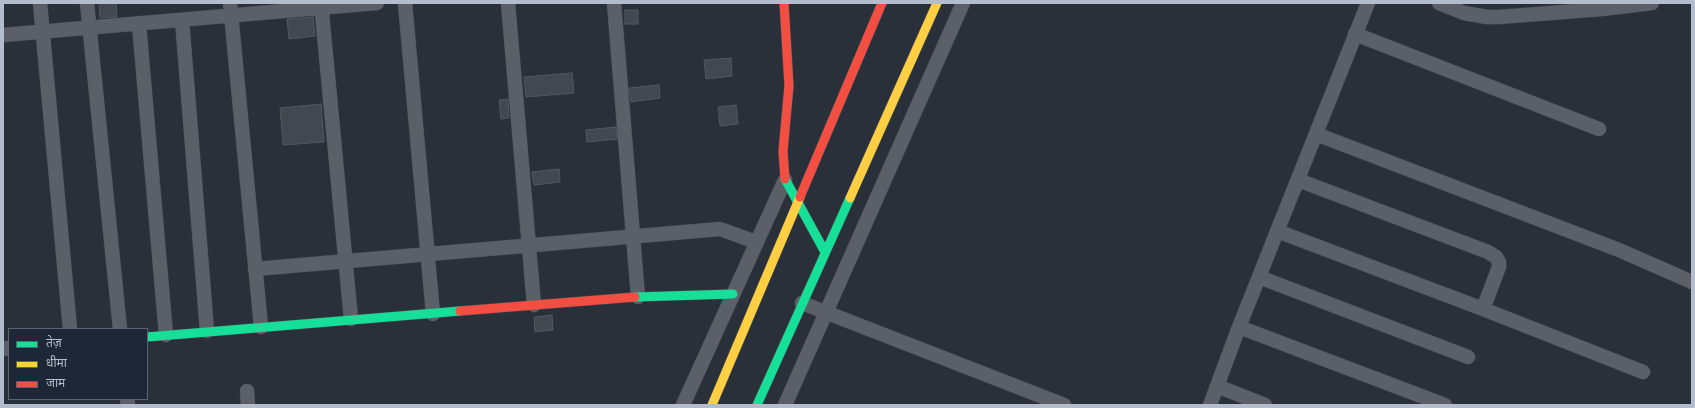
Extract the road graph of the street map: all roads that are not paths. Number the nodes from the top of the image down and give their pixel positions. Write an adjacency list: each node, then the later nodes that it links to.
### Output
1 (40, 3): 21 (street)
2 (88, 3): 20 (street)
3 (377, 3): 14 (street)
4 (405, 3): 34 (street)
5 (508, 3): 32 (street)
6 (614, 3): 30 (street)
7 (784, 3): 26 (street)
8 (882, 3): 28 (street)
9 (937, 3): 33 (street)
10 (963, 3): 44 (street)
11 (1368, 3): 22 (street)
12 (1439, 3): 17 (street)
13 (1652, 3): 15 (street)
14 (321, 6): 16 (street); 35 (street)
15 (1601, 6): 17 (street)
16 (231, 9): 18 (street); 36 (street)
17 (1512, 10)
18 (182, 20): 19 (street); 51 (street)
19 (139, 24): 20 (street); 52 (street)
20 (89, 28): 21 (street); 50 (street)
21 (42, 32): 23 (street); 49 (street)
22 (1355, 34): 24 (street); 25 (street)
23 (3, 36)
24 (1599, 129)
25 (1316, 134): 27 (street); 38 (street)
26 (786, 180): 28 (street); 31 (street)
27 (1298, 180): 29 (street); 43 (street)
28 (798, 201): 33 (street); 60 (street)
29 (1277, 231): 37 (street); 43 (street)
30 (633, 236): 31 (street); 32 (street); 40 (street)
31 (756, 242): 39 (street)
32 (529, 245): 34 (street); 42 (street)
33 (825, 252): 41 (street)
34 (428, 254): 35 (street); 45 (street)
35 (346, 261): 36 (street); 46 (street)
36 (255, 269): 47 (street)
37 (1259, 278): 48 (street); 54 (street)
38 (1692, 282)
39 (733, 294): 40 (street); 59 (street)
40 (638, 297): 42 (street)
41 (802, 303): 44 (street); 61 (street)
42 (534, 305): 45 (street)
43 (1483, 309): 55 (street)
44 (825, 312): 62 (street); 63 (street)
45 (433, 314): 46 (street)
46 (351, 319): 47 (street)
47 (261, 327): 51 (street)
48 (1239, 327): 56 (street); 66 (street)
49 (70, 328)
50 (120, 328)
51 (207, 331): 52 (street)
52 (166, 335): 53 (street)
53 (148, 336)
54 (1468, 357)
55 (1643, 372)
56 (1217, 386): 64 (street); 65 (street)
57 (247, 391): 58 (street)
58 (248, 405)
59 (683, 405)
60 (712, 405)
61 (757, 405)
62 (785, 405)
63 (1064, 405)
64 (1210, 405)
65 (1265, 405)
66 (1445, 405)

